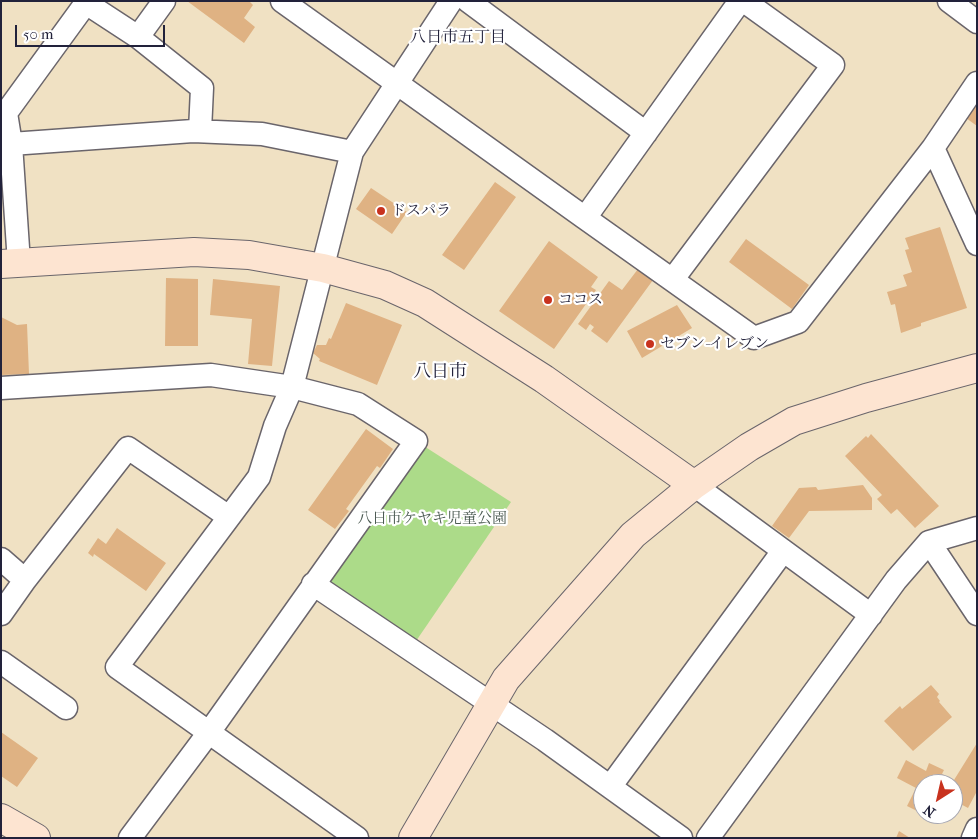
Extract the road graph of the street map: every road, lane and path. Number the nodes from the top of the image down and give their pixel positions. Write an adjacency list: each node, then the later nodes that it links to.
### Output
1 (164, 1): 9 (street)
2 (282, 1): 7 (street)
3 (451, 1): 10 (street)
4 (468, 1): 13 (street)
5 (742, 1): 13 (street); 21 (street)
6 (949, 1): 8 (street)
7 (309, 9): 10 (street)
8 (977, 22)
9 (138, 37): 12 (street); 14 (street)
10 (396, 82): 16 (street); 17 (street)
11 (977, 83): 15 (street)
12 (200, 131): 14 (street); 16 (street)
13 (646, 133): 17 (street)
14 (11, 144): 19 (street)
15 (933, 148): 18 (street); 21 (street)
16 (352, 152): 20 (street)
17 (585, 218): 21 (street)
18 (976, 239)
19 (10, 263): 20 (street)
20 (323, 268): 23 (street); 25 (street)
21 (673, 279)
22 (977, 368): 25 (street)
23 (292, 387): 24 (street); 26 (street); 32 (street)
24 (1, 388)
25 (694, 485): 29 (street); 37 (street)
26 (229, 517): 31 (street); 39 (street)
27 (977, 528): 28 (street)
28 (930, 542): 34 (street); 35 (street)
29 (783, 551): 35 (street); 40 (street)
30 (1, 559): 31 (street)
31 (25, 580): 33 (street)
32 (313, 584): 37 (street); 39 (street)
33 (1, 614)
34 (977, 614)
35 (871, 615): 48 (street)
36 (1, 662): 38 (street)
37 (490, 704): 40 (street); 46 (street)
38 (66, 708)
39 (210, 731): 44 (street); 45 (street)
40 (610, 787): 47 (street)
41 (1, 818): 43 (street)
42 (977, 829): 49 (street)
43 (36, 838)
44 (130, 838)
45 (357, 838)
46 (413, 838)
47 (680, 838)
48 (708, 838)
49 (973, 838)

